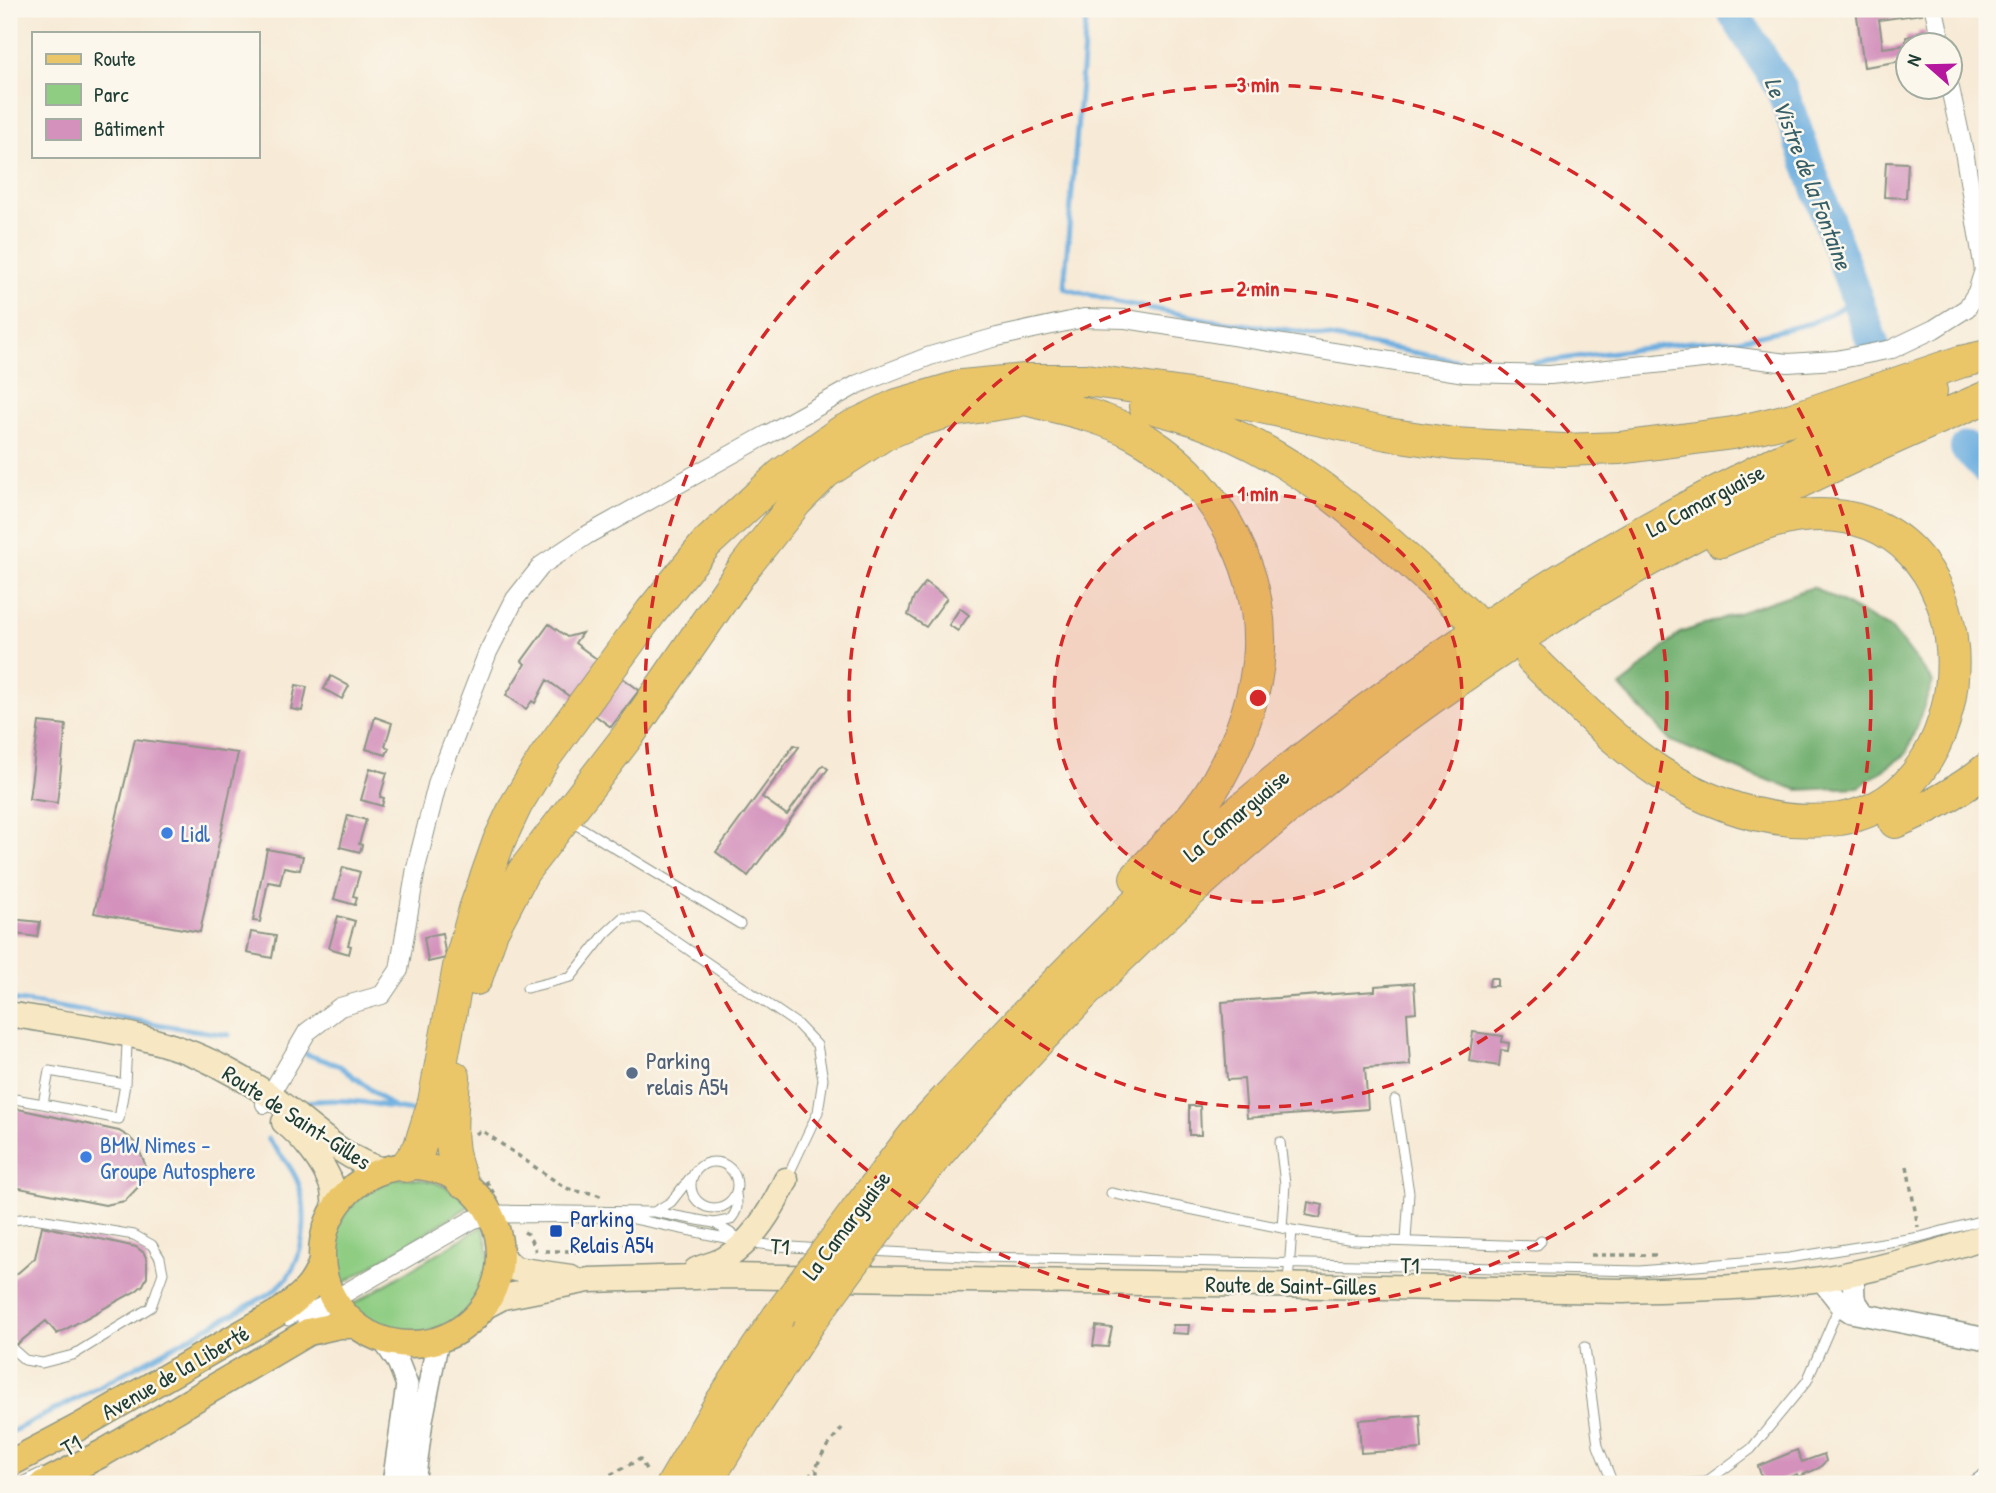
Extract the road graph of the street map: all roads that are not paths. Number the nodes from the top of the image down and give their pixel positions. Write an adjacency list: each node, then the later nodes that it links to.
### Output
1 (1934, 9): 2 (street)
2 (1939, 32)
3 (1953, 102): 19 (street)
4 (1987, 356): 6 (highway)
5 (1987, 368): 21 (highway, La Camarguaise)
6 (1146, 389): 8 (highway); 23 (highway)
7 (1987, 397): 9 (highway, La Camarguaise)
8 (1029, 400): 11 (highway); 21 (highway)
9 (1544, 622): 10 (highway); 65 (highway, La Camarguaise, bridge)
10 (1987, 769)
11 (565, 818): 12 (lane); 26 (highway)
12 (740, 924)
13 (527, 988): 25 (lane)
14 (9, 1027): 15 (main road, Route de Saint-Gilles); 19 (main road, Route de Saint-Gilles)
15 (127, 1045): 16 (lane); 19 (main road, Route de Saint-Gilles)
16 (125, 1084): 20 (lane); 20 (lane)
17 (9, 1098): 20 (lane)
18 (1395, 1100): 39 (lane)
19 (268, 1101): 23 (main road, Route de Saint-Gilles); 29 (main road, Route de Saint-Gilles)
20 (43, 1104)
21 (920, 1128): 61 (highway, La Camarguaise, bridge)
22 (1280, 1142): 36 (lane)
23 (395, 1168): 26 (main road); 29 (main road)
24 (693, 1174): 28 (lane); 28 (lane); 30 (lane)
25 (786, 1180): 38 (main road)
26 (462, 1181): 31 (main road)
27 (1111, 1193): 36 (lane)
28 (736, 1194): 35 (lane)
29 (335, 1209): 42 (main road)
30 (654, 1212): 31 (lane, T1 / T1); 35 (lane, T1 / T1)
31 (490, 1214): 32 (lane, T1 / T1); 41 (main road); 48 (lane, T1 / T1)
32 (625, 1217): 35 (lane); 38 (lane, T1 / T1)
33 (1987, 1219): 44 (lane, T1 / T1)
34 (9, 1220): 56 (lane)
35 (714, 1223): 38 (lane, T1 / T1)
36 (1287, 1229): 39 (lane); 44 (lane)
37 (1987, 1236): 43 (main road, Route de Saint-Gilles)
38 (744, 1241): 44 (lane, T1 / T1); 45 (main road)
39 (1406, 1241): 40 (lane)
40 (1541, 1241)
41 (500, 1256): 47 (main road, Route de Saint-Gilles); 50 (main road)
42 (322, 1261): 48 (main road); 58 (main road, Avenue de la Liberté)
43 (1853, 1272): 46 (main road, Route de Saint-Gilles); 49 (street)
44 (1289, 1273): 45 (main road, Route de Saint-Gilles); 46 (main road, Route de Saint-Gilles)
45 (683, 1277): 47 (main road, Route de Saint-Gilles)
46 (1821, 1279): 49 (street)
47 (589, 1280): 50 (main road, Route de Saint-Gilles)
48 (334, 1299): 51 (main road); 52 (lane, T1 / T1)
49 (1854, 1306): 53 (street); 67 (lane)
50 (484, 1307): 55 (main road)
51 (355, 1325): 54 (main road); 58 (main road, Avenue de la Liberté)
52 (281, 1330)
53 (1987, 1339)
54 (383, 1340): 55 (main road); 63 (street)
55 (438, 1340): 64 (street)
56 (9, 1346)
57 (1585, 1347): 66 (lane)
58 (34, 1470): 59 (lane, T1 / T1); 62 (lane, T1 / T1)
59 (9, 1477)
60 (1987, 1477): 68 (street)
61 (661, 1479)
62 (18, 1484)
63 (393, 1484)
64 (414, 1484)
65 (705, 1484)
66 (1613, 1484)
67 (1672, 1484)
68 (1977, 1484)

